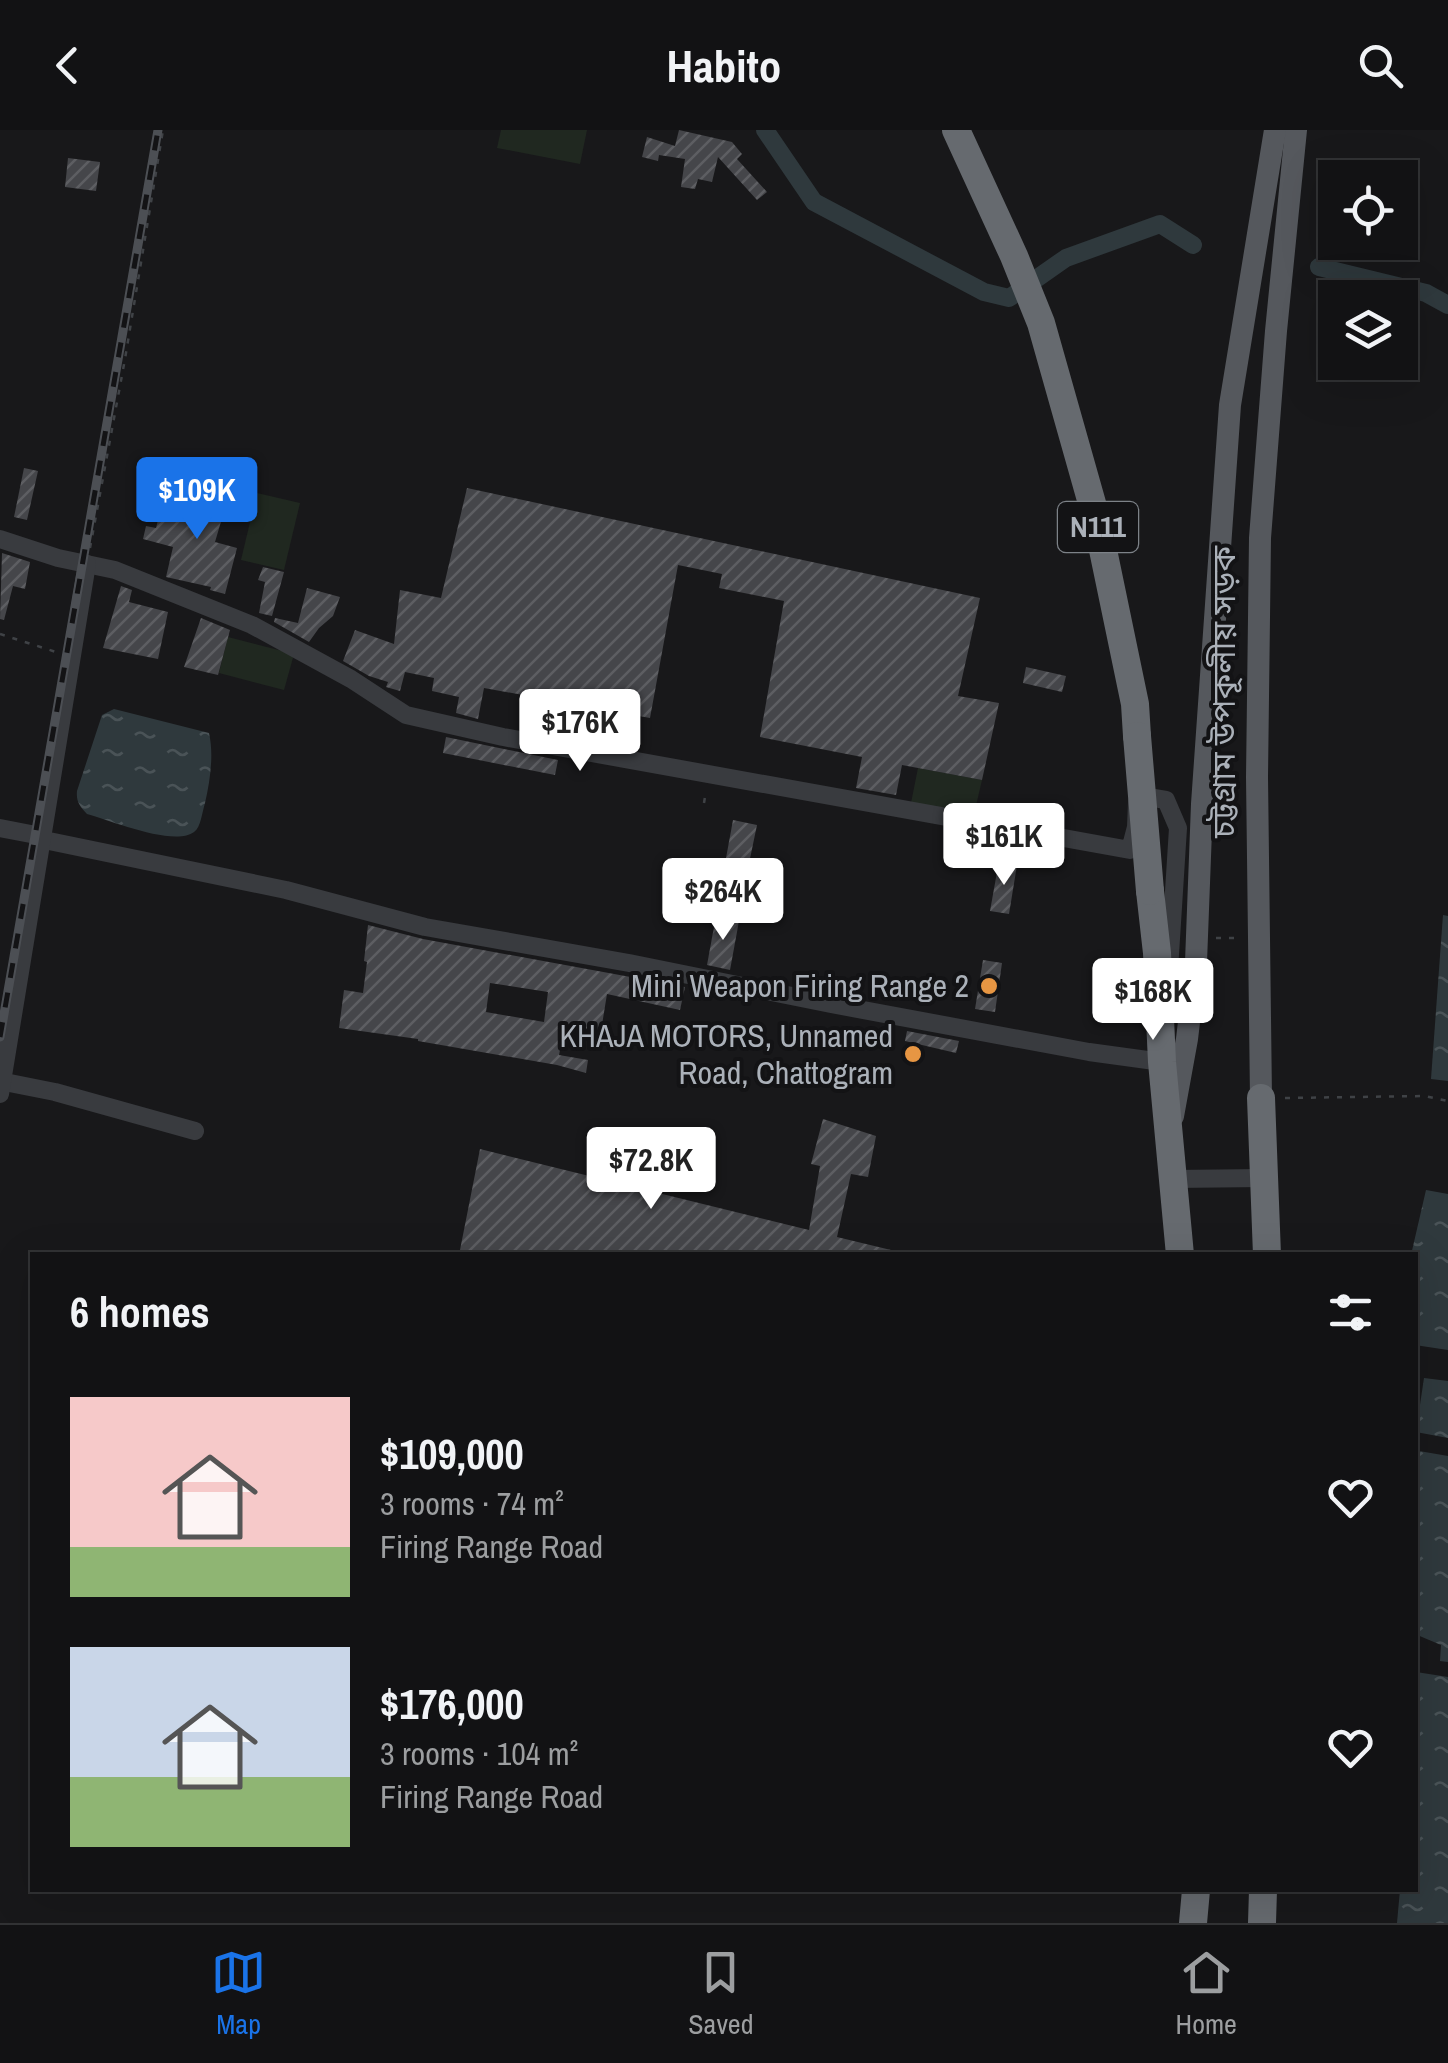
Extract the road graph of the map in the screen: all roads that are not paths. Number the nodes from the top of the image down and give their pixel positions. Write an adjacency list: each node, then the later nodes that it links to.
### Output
1 (956, 130): 10 (highway, N111, bridge)
2 (1275, 130): 8 (main road, চট্টগ্রাম উপকূলীয় সড়ক)
3 (1296, 130): 12 (main road, চট্টগ্রাম উপকূলীয় সড়ক)
4 (0, 539): 5 (street)
5 (87, 564): 7 (street); 9 (street)
6 (0, 828): 7 (street)
7 (43, 838): 10 (street); 11 (street)
8 (1192, 1000): 9 (street); 10 (main road, চট্টগ্রাম উপকূলীয় সড়ক)
9 (1170, 1012): 10 (street)
10 (1172, 1062): 15 (highway, N111)
11 (1, 1085): 13 (street)
12 (1262, 1098): 14 (highway, চট্টগ্রাম উপকূলীয় সড়ক)
13 (195, 1131)
14 (1264, 1178): 15 (street); 17 (highway, চট্টগ্রাম উপকূলীয় সড়ক)
15 (1173, 1179): 16 (highway, N111)
16 (1180, 1252)
17 (1267, 1252)
18 (1196, 1892): 20 (highway)
19 (1263, 1892): 21 (highway)
20 (1193, 1923)
21 (1262, 1923)

